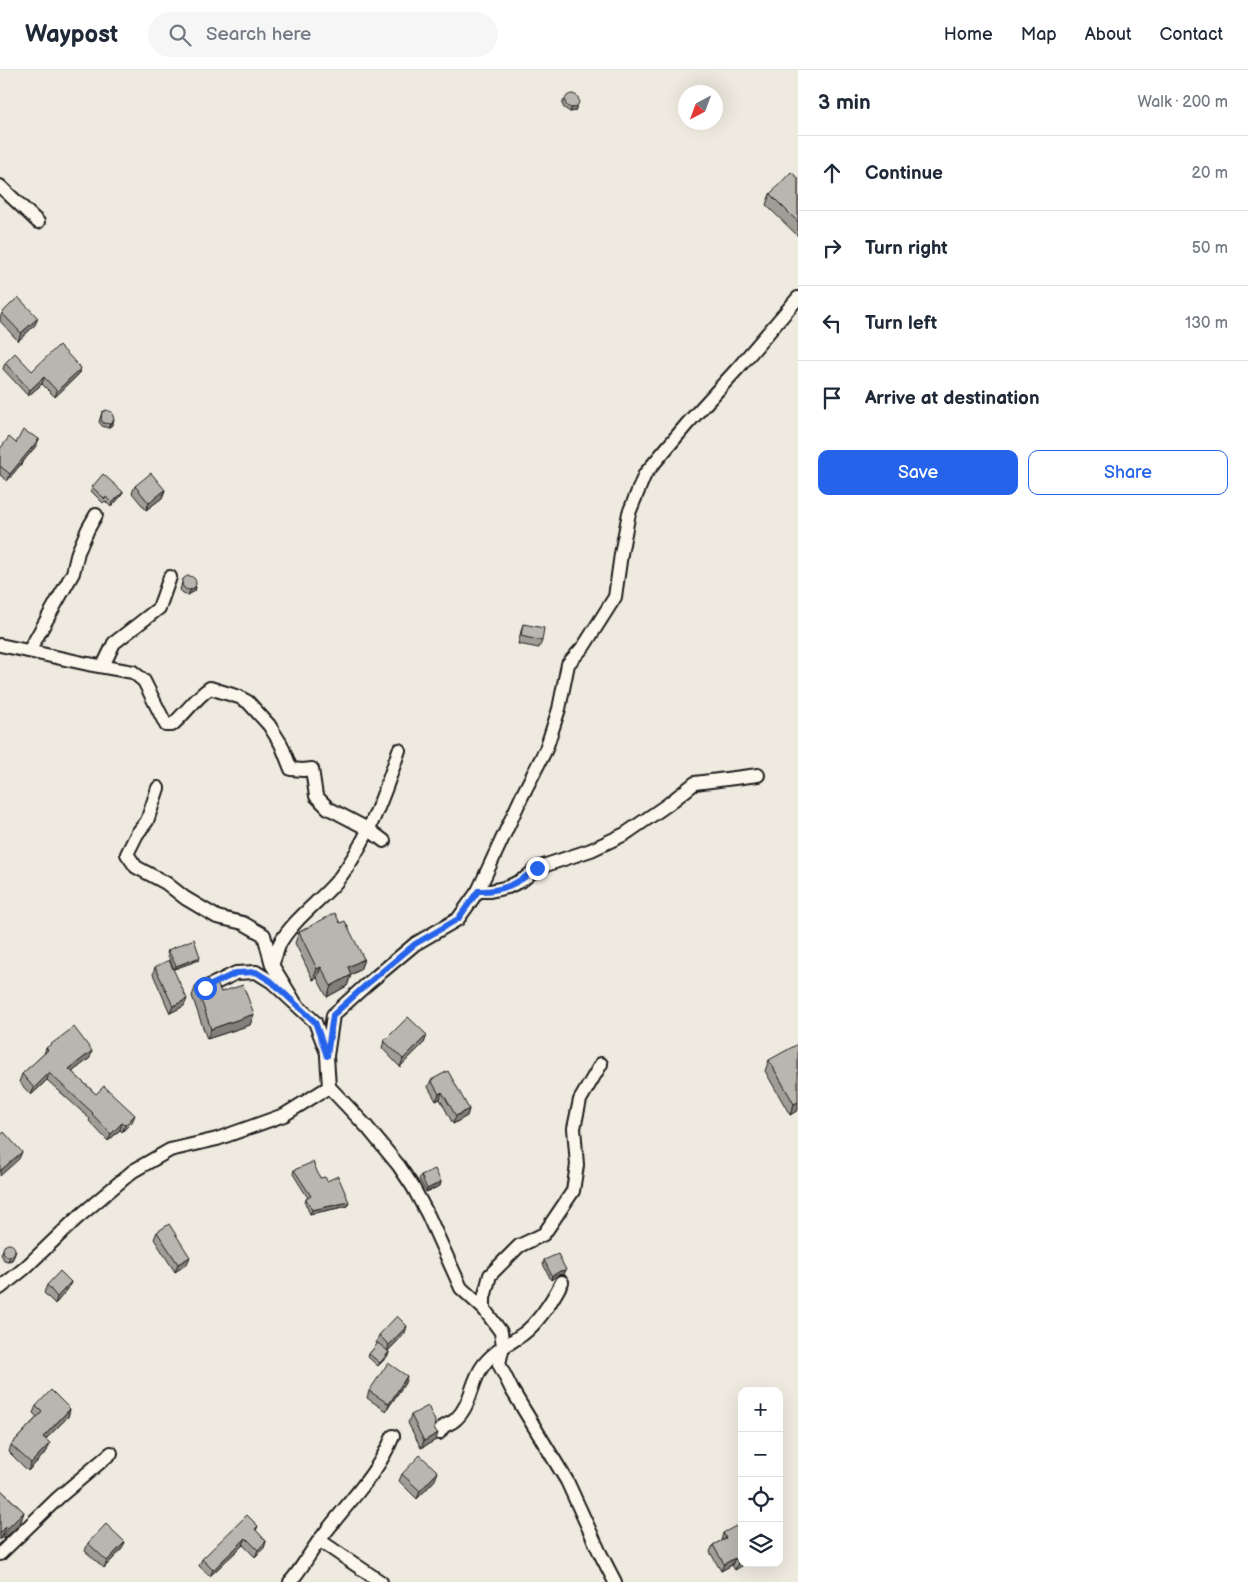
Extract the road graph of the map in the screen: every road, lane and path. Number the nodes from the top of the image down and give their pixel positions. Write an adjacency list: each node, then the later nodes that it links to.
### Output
1 (0, 186): 2 (street)
2 (38, 222)
3 (798, 298): 14 (street)
4 (96, 515): 7 (street)
5 (170, 577): 8 (street)
6 (0, 645): 7 (street)
7 (29, 651): 8 (street)
8 (103, 666): 12 (street)
9 (399, 750): 12 (street)
10 (758, 776): 14 (street)
11 (158, 788): 15 (street)
12 (368, 829): 13 (street); 15 (street)
13 (384, 841)
14 (478, 891): 18 (street)
15 (272, 965): 17 (street)
16 (205, 988): 17 (street)
17 (294, 1001): 18 (street)
18 (327, 1056): 20 (street)
19 (601, 1064): 23 (street)
20 (329, 1087): 22 (street); 23 (street)
21 (562, 1282): 24 (street)
22 (0, 1288)
23 (484, 1309): 24 (street)
24 (503, 1346): 25 (street); 32 (street)
25 (440, 1433)
26 (393, 1436): 28 (street)
27 (111, 1453): 29 (street)
28 (319, 1540): 30 (street); 31 (street)
29 (0, 1554)
30 (290, 1582)
31 (381, 1582)
32 (616, 1582)

